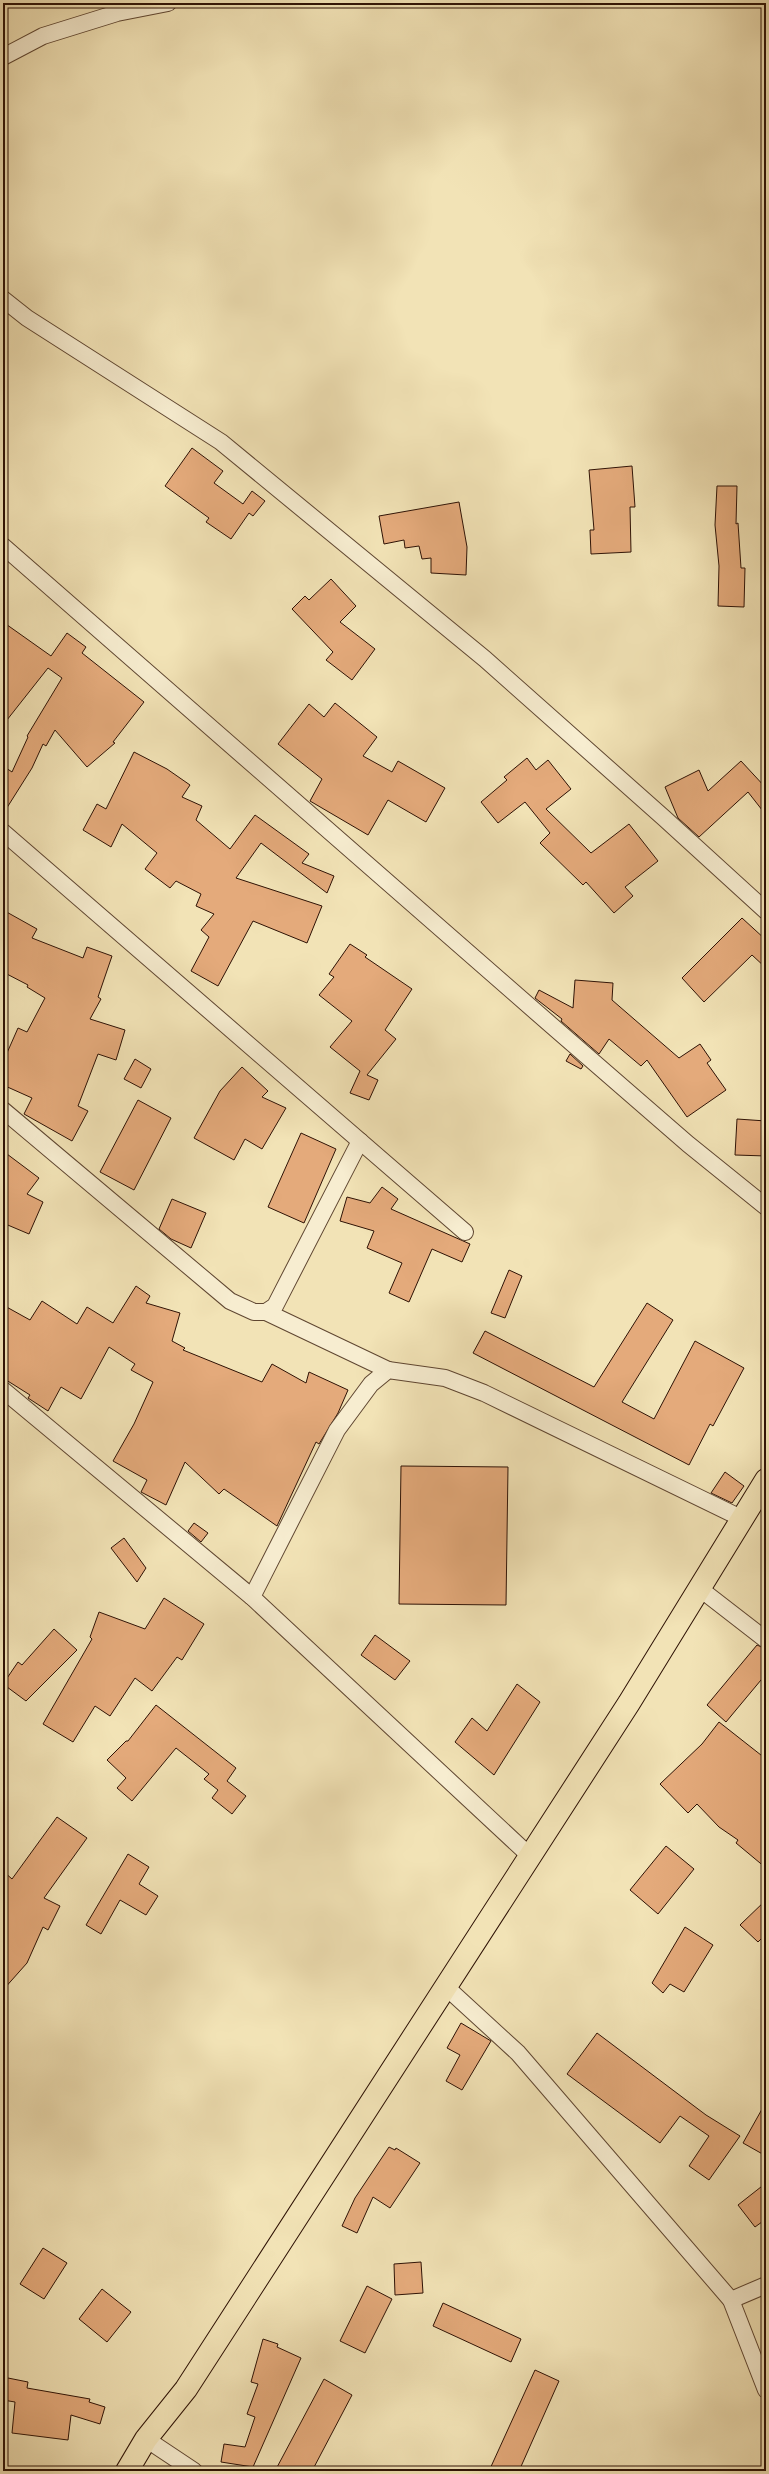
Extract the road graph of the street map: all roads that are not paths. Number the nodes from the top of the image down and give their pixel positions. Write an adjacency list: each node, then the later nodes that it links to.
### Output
1 (168, 3): 2 (street)
2 (3, 57)
3 (3, 299): 6 (street)
4 (3, 546): 9 (street)
5 (3, 832): 8 (street)
6 (766, 911)
7 (3, 1110): 11 (street)
8 (360, 1141): 10 (street); 11 (street)
9 (766, 1207)
10 (466, 1232)
11 (266, 1312): 12 (street)
12 (388, 1370): 15 (street); 17 (street)
13 (3, 1390): 17 (street)
14 (766, 1480): 15 (main road)
15 (743, 1519): 16 (main road)
16 (699, 1588): 18 (street); 19 (main road)
17 (252, 1597): 19 (street)
18 (766, 1640)
19 (531, 1857): 20 (main road)
20 (446, 1987): 22 (street); 24 (main road)
21 (766, 2285): 22 (street)
22 (731, 2300): 23 (street)
23 (766, 2390)
24 (146, 2439): 25 (main road); 26 (street)
25 (127, 2471)
26 (194, 2471)

